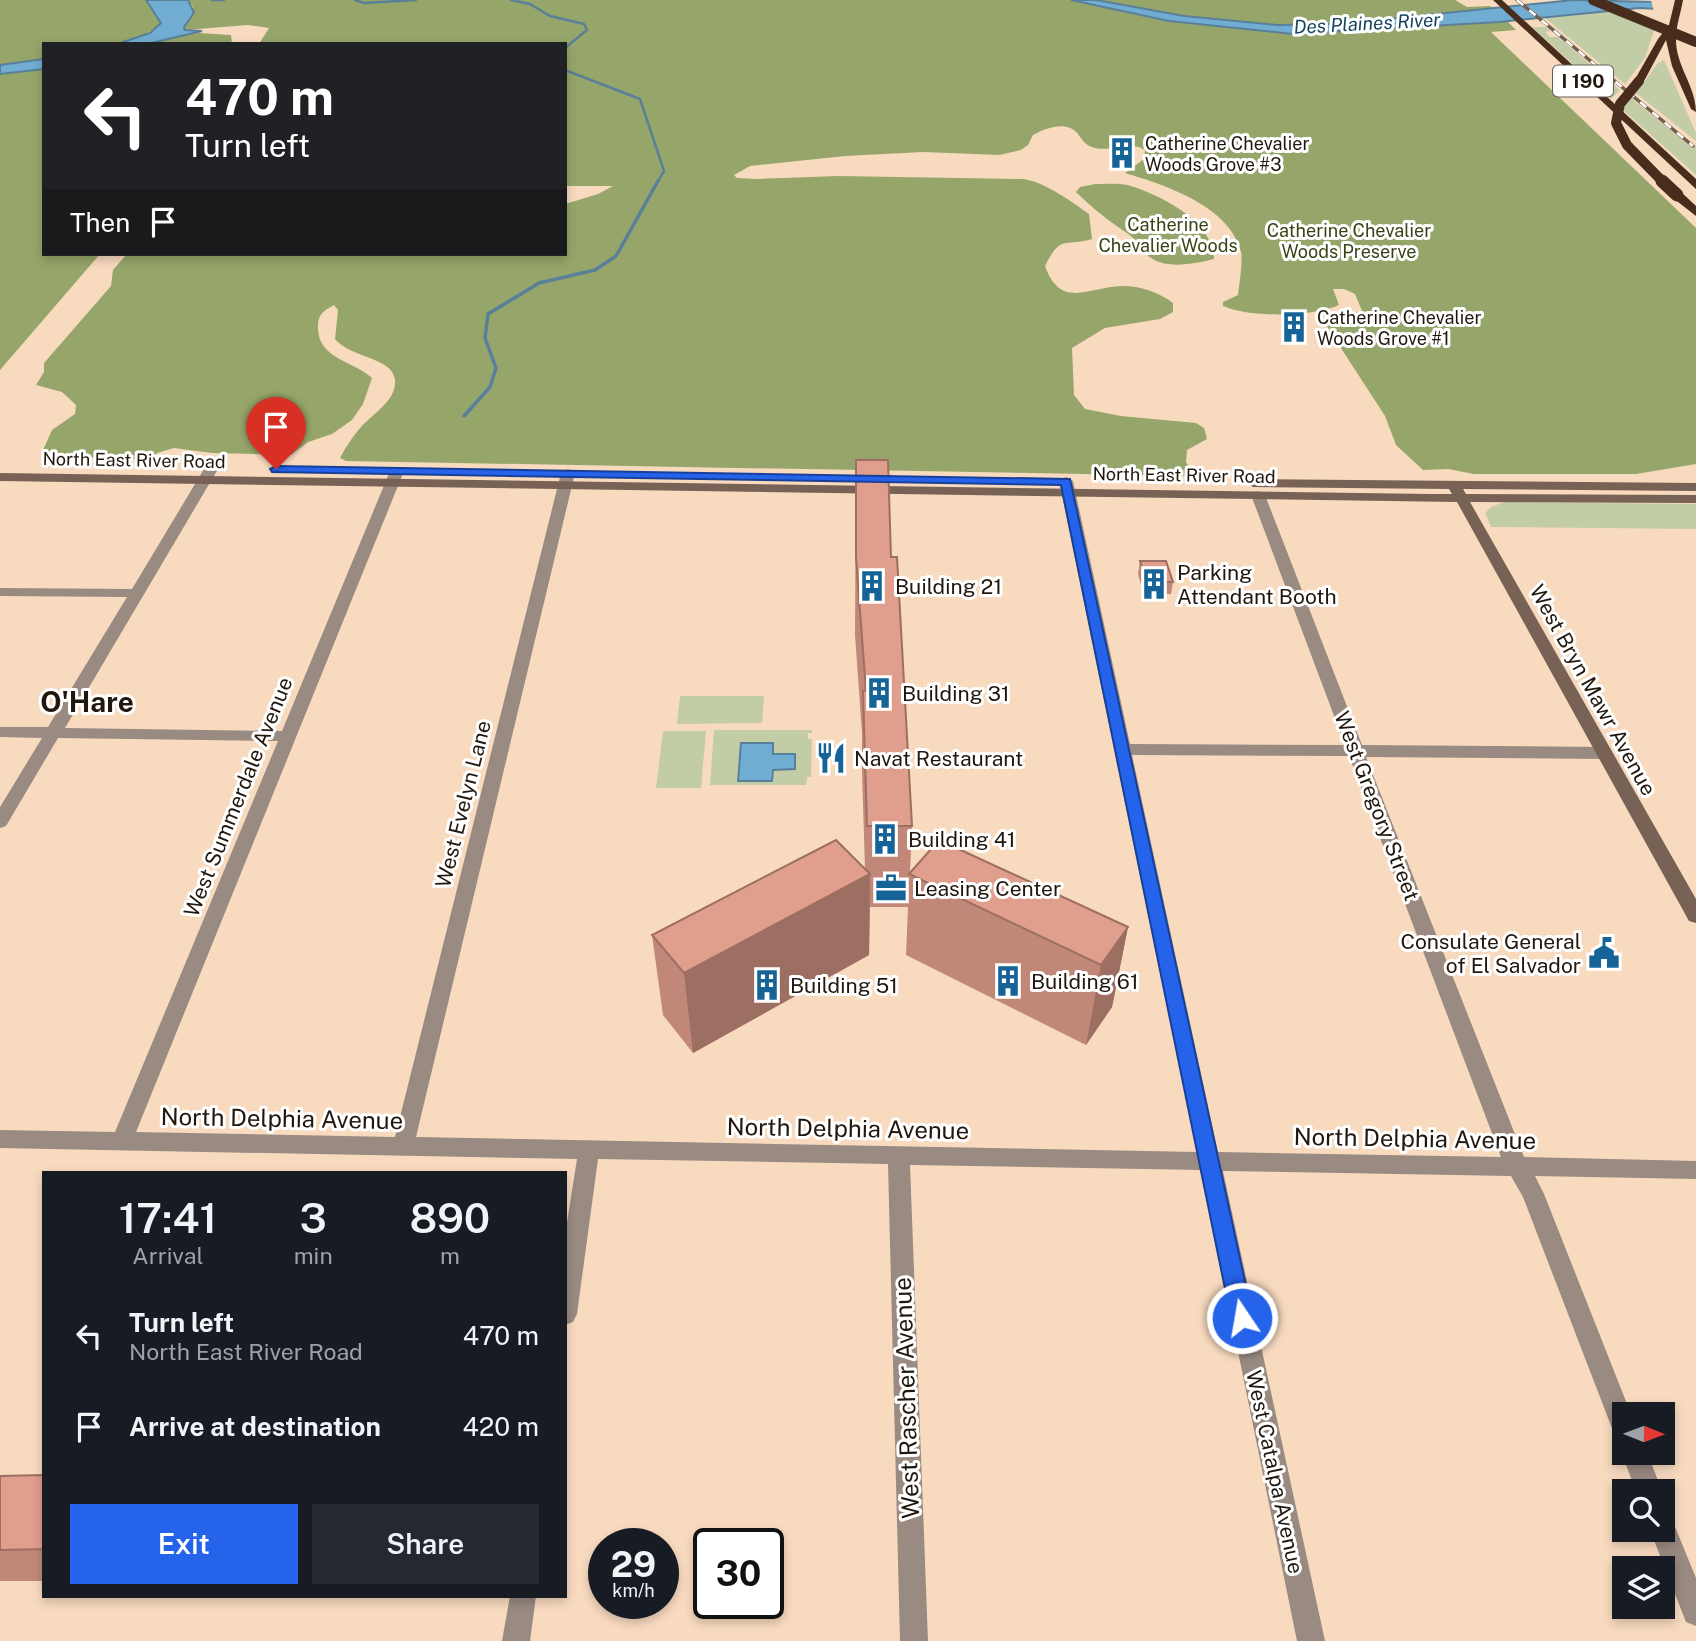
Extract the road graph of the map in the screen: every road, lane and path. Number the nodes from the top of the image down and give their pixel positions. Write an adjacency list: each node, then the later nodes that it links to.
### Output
1 (1593, 0): 7 (highway, bridge)
2 (1665, 0): 5 (highway)
3 (1679, 0): 5 (highway)
4 (1497, 1): 9 (highway, I 190)
5 (1676, 15): 6 (highway)
6 (1671, 27): 8 (highway); 12 (highway, bridge)
7 (1696, 42)
8 (1696, 109)
9 (1640, 133): 10 (highway, I 190); 11 (highway)
10 (1696, 185)
11 (1696, 192)
12 (1696, 212)
13 (0, 466): 14 (main road, North East River Road)
14 (207, 474): 15 (main road, North East River Road); 16 (main road, North East River Road); 24 (street)
15 (0, 477)
16 (395, 477): 17 (main road, North East River Road); 27 (street, West Summerdale Avenue)
17 (566, 479): 18 (main road, North East River Road); 35 (street, West Evelyn Lane)
18 (1067, 487): 20 (main road, North East River Road); 21 (main road, North East River Road); 28 (street, West Catalpa Avenue)
19 (1696, 487): 20 (main road, North East River Road)
20 (1457, 491): 21 (main road, North East River Road); 22 (main road, North East River Road); 30 (main road, West Bryn Mawr Avenue)
21 (1258, 495): 29 (street, West Gregory Street)
22 (1696, 499)
23 (0, 592): 24 (street)
24 (135, 593): 26 (street)
25 (0, 733): 26 (street)
26 (53, 733): 27 (street); 31 (street)
27 (287, 736): 34 (street, West Summerdale Avenue)
28 (1122, 749): 29 (street); 38 (street, West Catalpa Avenue)
29 (1356, 751): 30 (street); 39 (street, West Gregory Street)
30 (1604, 753): 32 (main road, West Bryn Mawr Avenue)
31 (0, 822)
32 (1696, 916)
33 (0, 1139): 34 (street, North Delphia Avenue)
34 (122, 1142): 35 (street, North Delphia Avenue)
35 (403, 1146): 36 (street, North Delphia Avenue)
36 (590, 1150): 37 (street, North Delphia Avenue); 41 (street)
37 (899, 1155): 38 (street, North Delphia Avenue); 47 (street, West Rascher Avenue)
38 (1208, 1161): 39 (street, North Delphia Avenue); 48 (street, West Catalpa Avenue)
39 (1517, 1166): 40 (street, North Delphia Avenue); 42 (street, West Gregory Street)
40 (1696, 1170)
41 (567, 1301)
42 (1614, 1402)
43 (1668, 1542): 45 (street)
44 (523, 1598): 46 (street)
45 (1696, 1612)
46 (516, 1641)
47 (914, 1641)
48 (1311, 1641)

